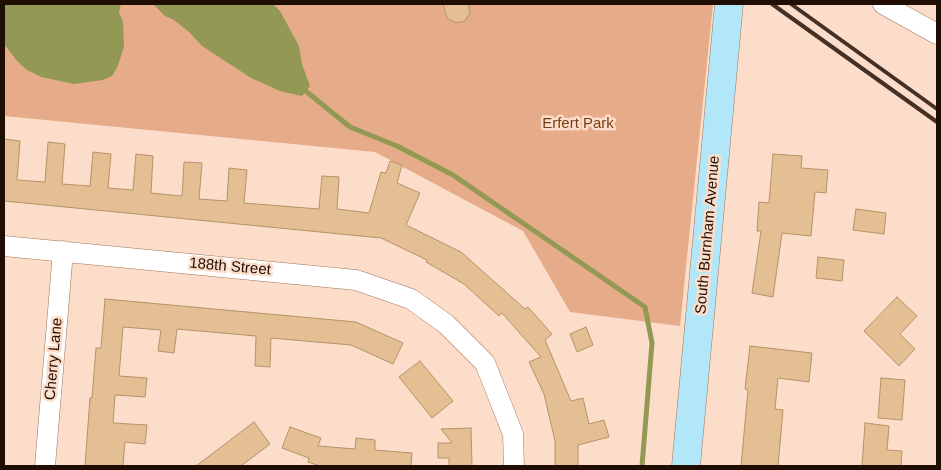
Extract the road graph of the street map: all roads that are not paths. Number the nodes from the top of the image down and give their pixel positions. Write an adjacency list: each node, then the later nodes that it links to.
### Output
1 (729, 4): 8 (main road, South Burnham Avenue)
2 (883, 4): 3 (street)
3 (937, 34)
4 (4, 246): 5 (street, 188th Street)
5 (63, 251): 6 (street, Cherry Lane); 7 (street, 188th Street)
6 (45, 466)
7 (514, 466)
8 (686, 466)

